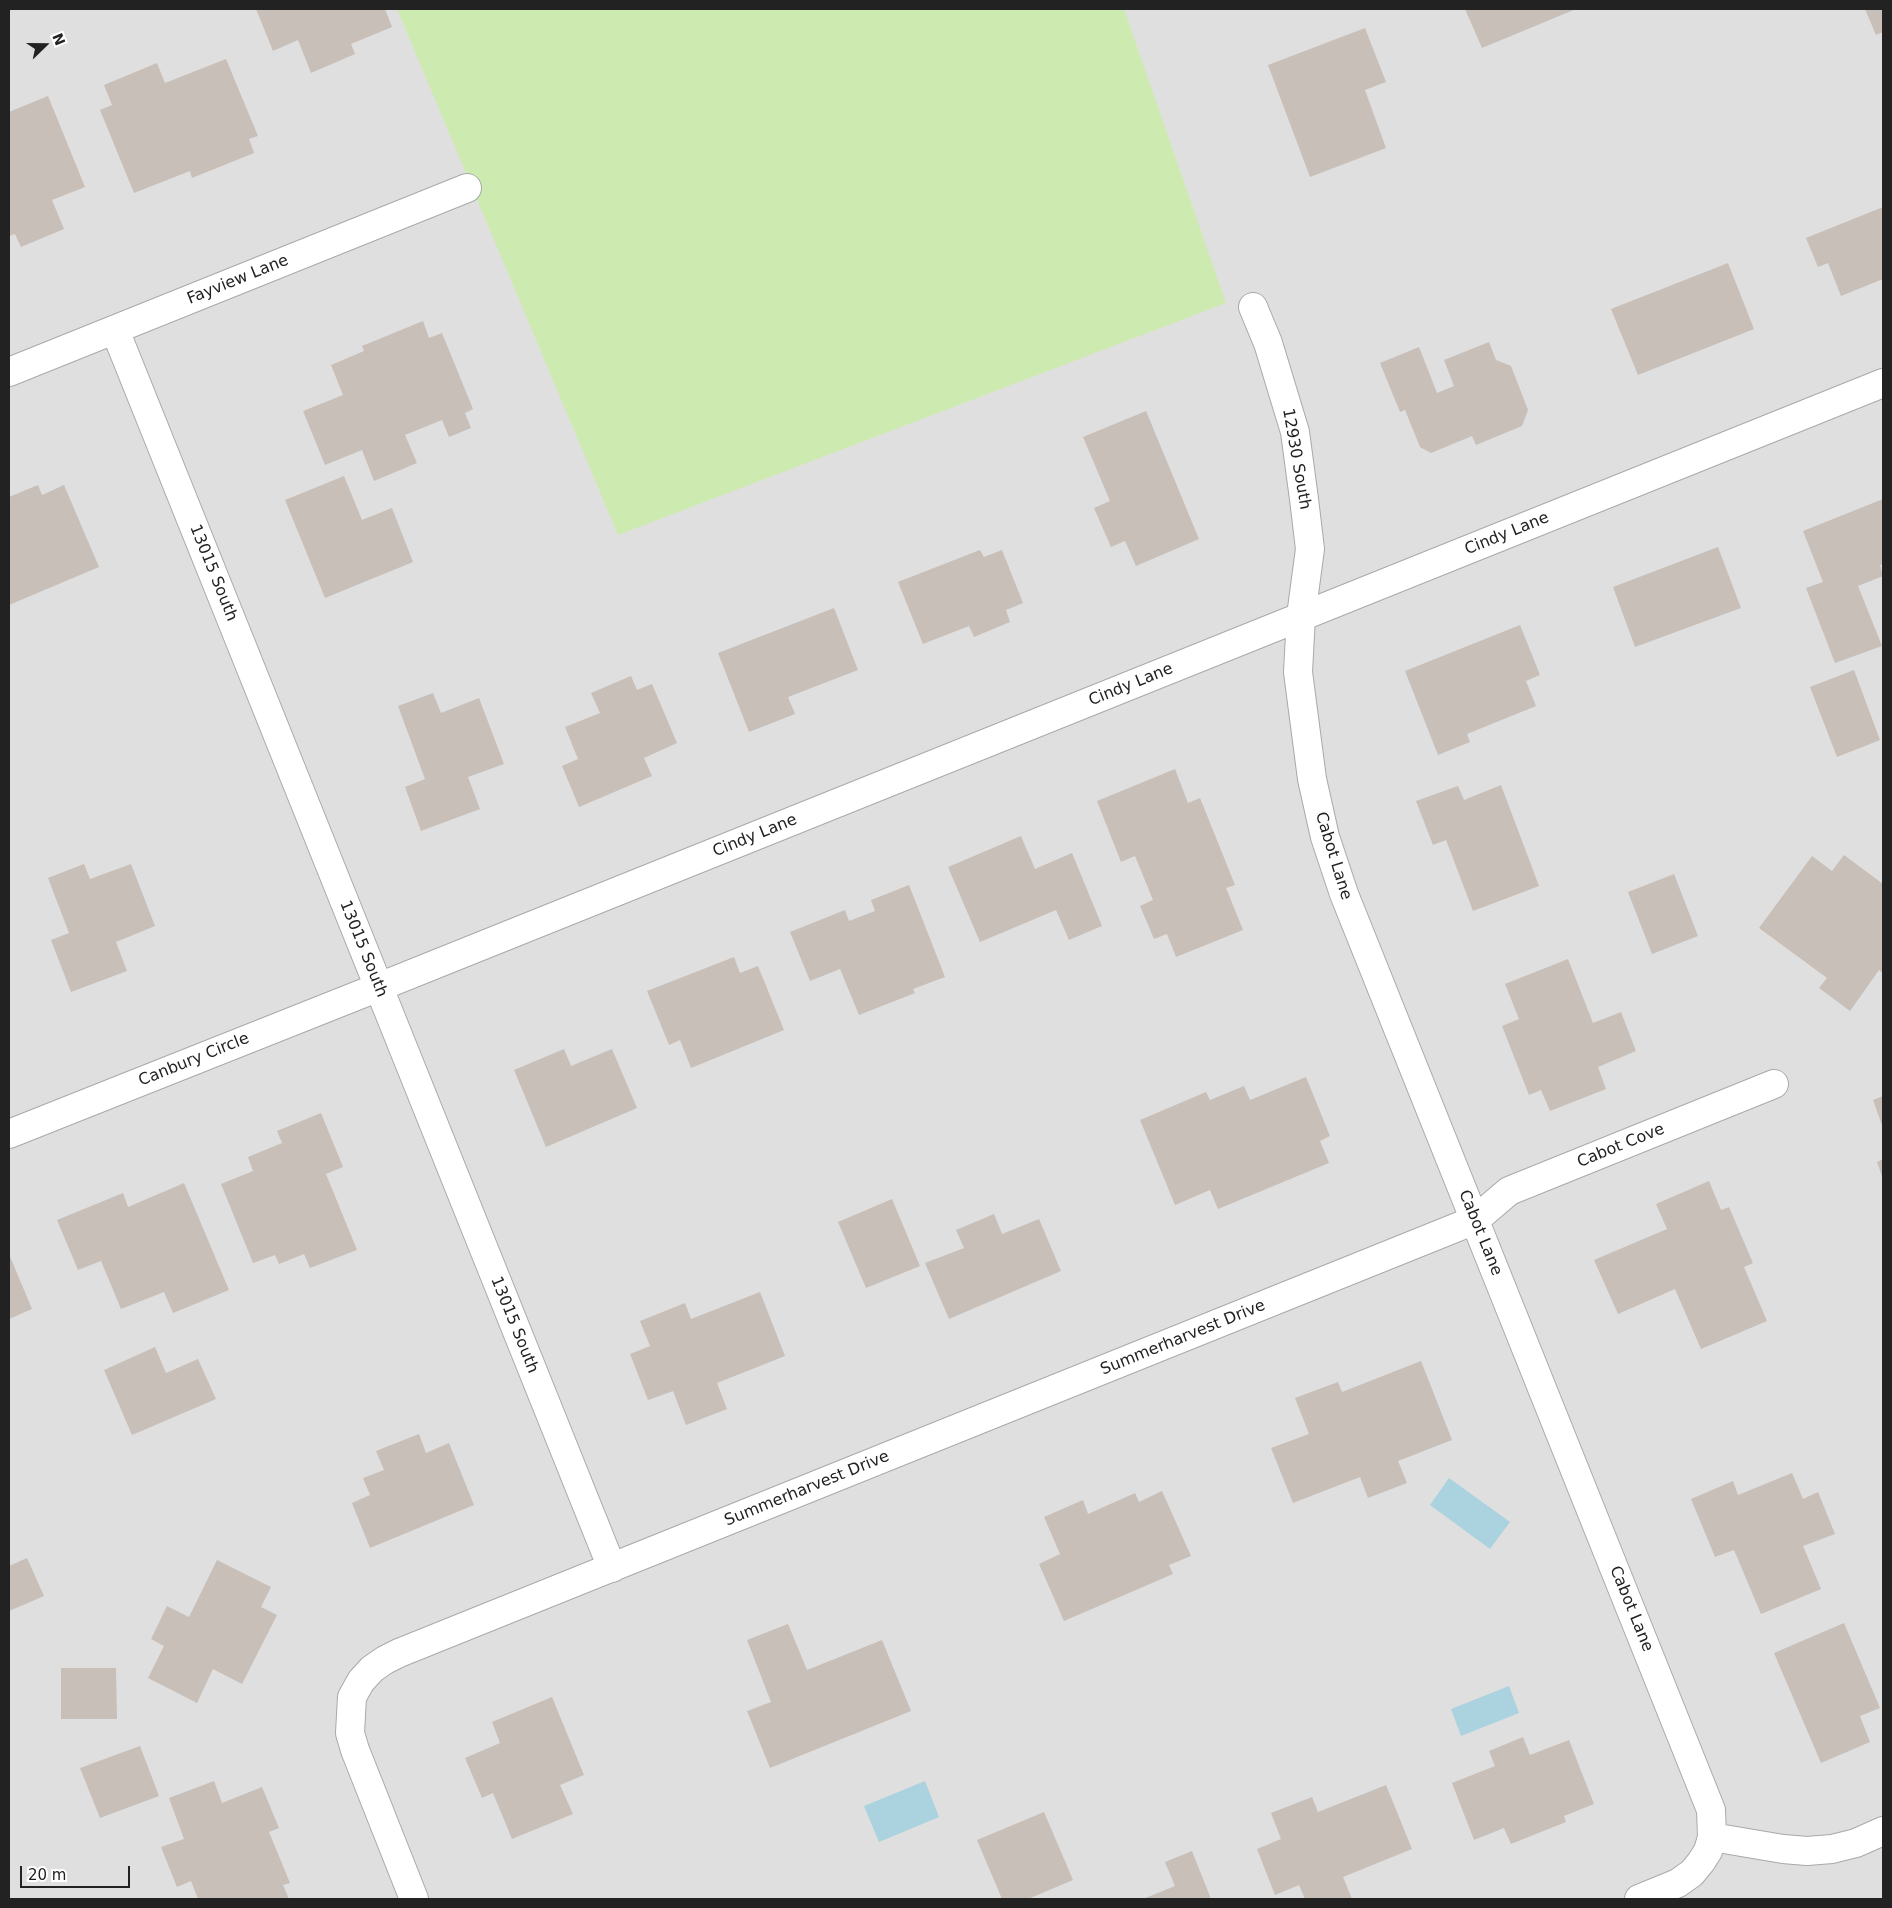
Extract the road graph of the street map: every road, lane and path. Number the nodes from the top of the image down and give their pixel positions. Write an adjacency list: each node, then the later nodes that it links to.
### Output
1 (467, 188): 3 (street, Fayview Lane)
2 (1254, 307): 6 (street, 12930 South)
3 (115, 330): 4 (street, Fayview Lane); 7 (street, 13015 South)
4 (9, 372)
5 (1883, 382): 6 (street, Cindy Lane)
6 (1301, 616): 7 (street, Cindy Lane); 10 (street, Cabot Lane)
7 (379, 987): 9 (street, Canbury Circle); 11 (street, 13015 South)
8 (1774, 1084): 10 (street, Cabot Cove)
9 (9, 1134)
10 (1475, 1220): 11 (street, Summerharvest Drive); 13 (street, Cabot Lane)
11 (612, 1568): 14 (street, Summerharvest Drive)
12 (1883, 1831): 13 (street)
13 (1712, 1837): 15 (street)
14 (414, 1899)
15 (1640, 1899)

